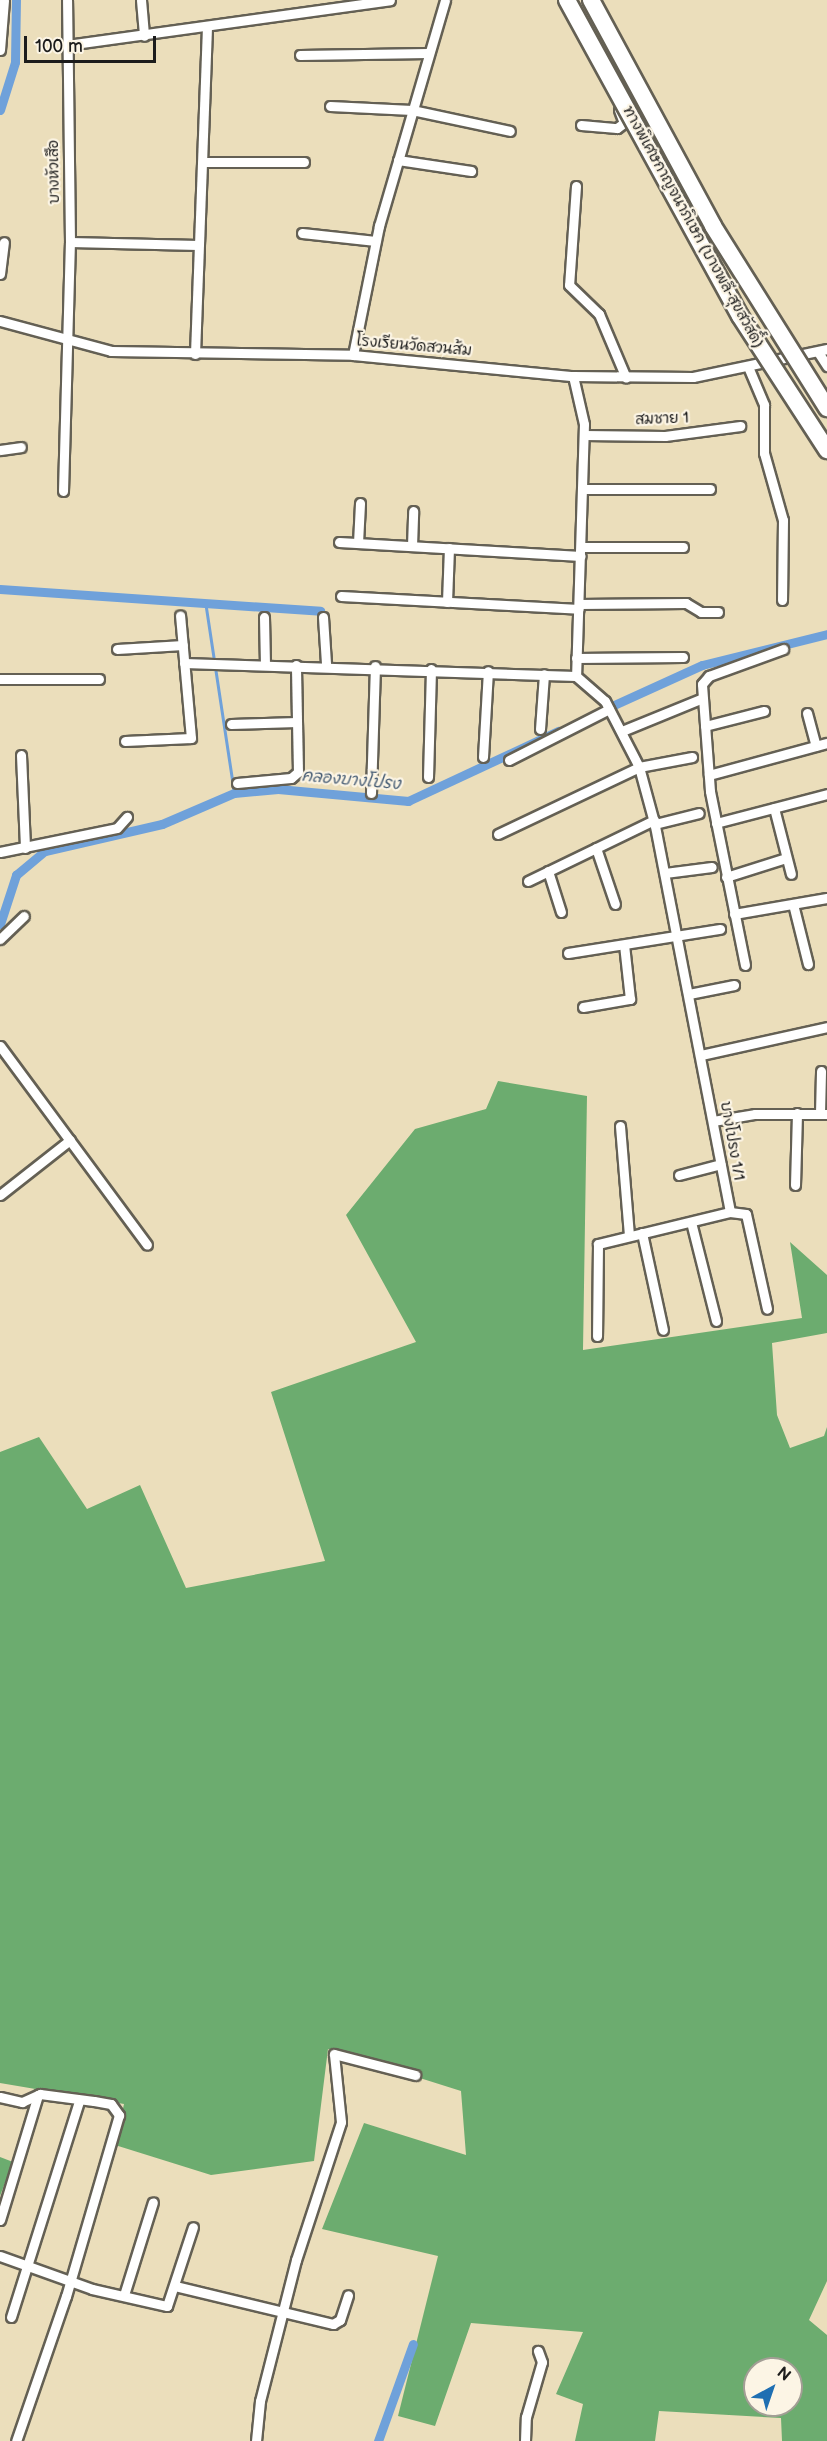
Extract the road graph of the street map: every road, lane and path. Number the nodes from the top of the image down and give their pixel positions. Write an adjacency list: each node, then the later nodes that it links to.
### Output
1 (67, 0): 11 (street, บางหัวเสือ)
2 (141, 0): 10 (street)
3 (390, 0): 9 (street)
4 (445, 0): 13 (street)
5 (558, 0): 17 (street)
6 (567, 0): 44 (highway, ทางพิเศษกาญจนาภิเษก (บางพลี-สุขสวัสดิ์), bridge)
7 (591, 0): 39 (highway, ทางพิเศษกาญจนาภิเษก (บางพลี-สุขสวัสดิ์), bridge)
8 (3, 6): 12 (street)
9 (207, 29): 10 (street); 20 (street)
10 (144, 36): 11 (street)
11 (67, 45): 27 (street, บางหัวเสือ)
12 (0, 50)
13 (428, 53): 14 (street); 16 (street)
14 (300, 55)
15 (330, 106): 16 (street)
16 (412, 110): 18 (street); 19 (street)
17 (581, 125)
18 (510, 131)
19 (398, 160): 22 (street); 25 (street)
20 (204, 162): 21 (street); 28 (street)
21 (304, 162)
22 (471, 171)
23 (576, 186): 38 (street)
24 (302, 233): 25 (street)
25 (376, 241): 34 (street)
26 (4, 242): 29 (street)
27 (70, 242): 28 (street); 31 (street, บางหัวเสือ)
28 (198, 245): 33 (street)
29 (0, 274)
30 (0, 321): 31 (street, โรงเรียนวัดสวนส้ม)
31 (68, 343): 33 (street, โรงเรียนวัดสวนส้ม); 47 (street, บางหัวเสือ)
32 (823, 350): 35 (street); 36 (street, โรงเรียนวัดสวนส้ม)
33 (195, 354): 34 (street, โรงเรียนวัดสวนส้ม)
34 (353, 355): 37 (street, โรงเรียนวัดสวนส้ม)
35 (827, 366)
36 (749, 369): 38 (street, โรงเรียนวัดสวนส้ม); 57 (street)
37 (573, 376): 38 (street, โรงเรียนวัดสวนส้ม); 41 (street)
38 (626, 378)
39 (827, 408)
40 (740, 426): 41 (street, สมชาย 1)
41 (584, 435): 45 (street)
42 (21, 447): 43 (street)
43 (0, 450)
44 (827, 450)
45 (584, 489): 46 (street); 55 (street)
46 (710, 489)
47 (63, 491)
48 (360, 503): 51 (street)
49 (413, 512): 52 (street)
50 (339, 542): 51 (street)
51 (358, 543): 52 (street)
52 (412, 546): 54 (street)
53 (683, 547): 55 (street)
54 (449, 548): 55 (street); 58 (street)
55 (582, 551): 59 (street)
56 (340, 596): 58 (street)
57 (782, 600)
58 (447, 602): 59 (street)
59 (579, 606): 60 (street); 68 (street)
60 (718, 612)
61 (180, 615): 64 (street)
62 (264, 617): 72 (street)
63 (323, 617): 71 (street)
64 (183, 645): 65 (street); 69 (street)
65 (117, 649)
66 (783, 649): 80 (street)
67 (683, 657): 68 (street)
68 (576, 658): 77 (street)
69 (184, 663): 72 (street); 89 (street)
70 (296, 664): 71 (street); 72 (street); 84 (street)
71 (326, 664): 73 (street)
72 (265, 665)
73 (375, 666): 74 (street); 100 (street)
74 (431, 669): 75 (street); 98 (street)
75 (488, 671): 76 (street); 93 (street)
76 (544, 674): 77 (street); 87 (street)
77 (576, 676): 81 (street, บางโปรง 1/1)
78 (0, 679): 79 (street)
79 (99, 679)
80 (703, 699): 86 (street); 88 (street)
81 (608, 708): 88 (street, บางโปรง 1/1); 95 (street)
82 (764, 711): 86 (street)
83 (807, 712): 91 (street)
84 (297, 722): 85 (street); 99 (street)
85 (231, 724)
86 (705, 726): 97 (street)
87 (540, 729)
88 (622, 731): 96 (street, บางโปรง 1/1)
89 (125, 741)
90 (827, 743): 91 (street)
91 (816, 746): 97 (street)
92 (21, 755): 108 (street)
93 (483, 757)
94 (692, 757): 96 (street)
95 (508, 760)
96 (639, 767): 105 (street, บางโปรง 1/1); 107 (street)
97 (709, 775): 106 (street)
98 (428, 777)
99 (237, 783)
100 (370, 793)
101 (827, 794): 102 (street)
102 (774, 808): 106 (street); 111 (street)
103 (699, 813): 105 (street)
104 (127, 817): 108 (street)
105 (654, 822): 109 (street); 114 (street, บางโปรง 1/1)
106 (716, 823): 116 (street)
107 (498, 834)
108 (25, 848): 110 (street)
109 (596, 848): 113 (street); 119 (street)
110 (0, 852)
111 (786, 858): 115 (street); 116 (street)
112 (712, 867): 114 (street)
113 (548, 871): 117 (street); 121 (street)
114 (664, 873): 125 (street, บางโปรง 1/1)
115 (791, 874)
116 (726, 877): 122 (street)
117 (528, 881)
118 (827, 898): 120 (street)
119 (615, 904)
120 (793, 904): 122 (street); 129 (street)
121 (561, 912)
122 (734, 914): 130 (street)
123 (24, 916): 126 (street)
124 (720, 929): 125 (street)
125 (677, 937): 127 (street); 132 (street, บางโปรง 1/1)
126 (0, 939)
127 (624, 945): 128 (street); 133 (street)
128 (568, 953)
129 (808, 964)
130 (745, 965)
131 (734, 985): 132 (street)
132 (689, 994): 136 (street, บางโปรง 1/1)
133 (583, 1007)
134 (827, 1027): 136 (street)
135 (0, 1046): 142 (street)
136 (701, 1055): 140 (street, บางโปรง 1/1)
137 (821, 1071): 139 (street)
138 (797, 1113): 139 (street); 140 (street); 145 (street)
139 (824, 1113)
140 (713, 1121): 143 (street, บางโปรง 1/1)
141 (620, 1125): 150 (street)
142 (70, 1140): 146 (street); 151 (street)
143 (721, 1164): 144 (street); 147 (street, บางโปรง 1/1)
144 (679, 1175)
145 (795, 1185)
146 (0, 1195)
147 (730, 1211): 148 (street); 152 (street)
148 (691, 1222): 149 (street); 153 (street)
149 (642, 1233): 150 (street); 154 (street)
150 (629, 1236): 155 (street)
151 (147, 1245)
152 (767, 1309)
153 (716, 1321)
154 (663, 1330)
155 (597, 1336)
156 (415, 2075): 169 (street)
157 (38, 2095): 158 (street); 159 (street); 161 (street)
158 (0, 2097)
159 (79, 2101): 164 (street); 165 (street)
160 (153, 2202): 167 (street)
161 (0, 2220)
162 (193, 2227): 166 (street)
163 (0, 2256): 164 (street)
164 (27, 2266): 165 (street); 170 (street)
165 (72, 2282): 167 (street); 172 (street)
166 (174, 2286): 167 (street); 169 (street)
167 (124, 2295)
168 (348, 2295): 169 (street)
169 (284, 2313): 173 (street)
170 (11, 2317)
171 (538, 2351): 174 (street)
172 (16, 2441)
173 (256, 2441)
174 (525, 2441)

